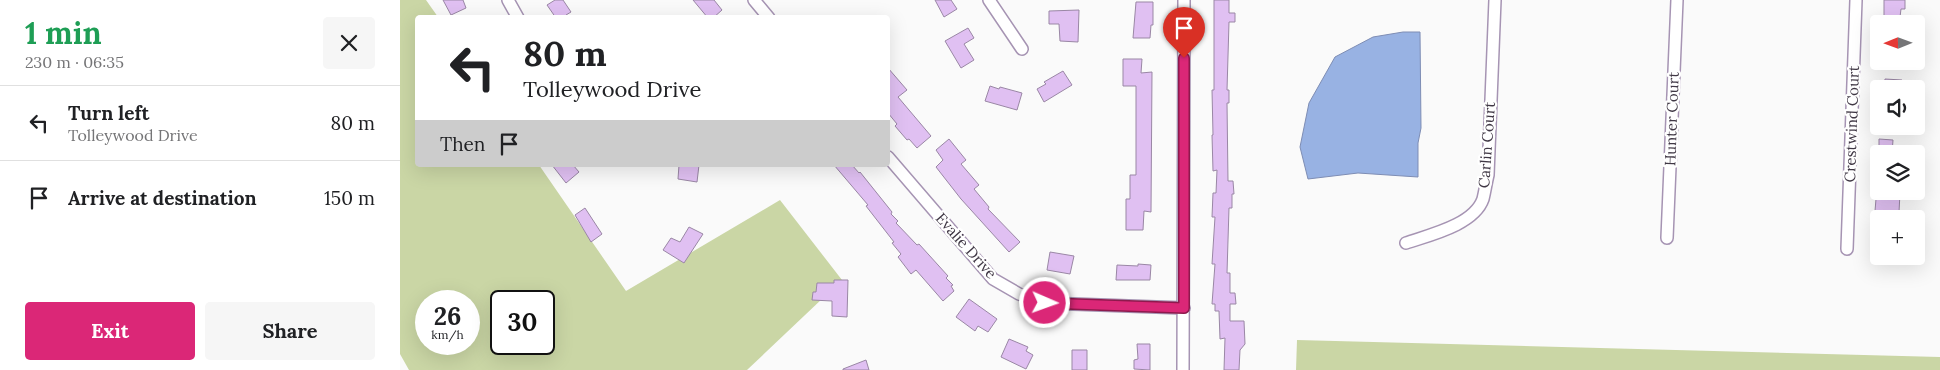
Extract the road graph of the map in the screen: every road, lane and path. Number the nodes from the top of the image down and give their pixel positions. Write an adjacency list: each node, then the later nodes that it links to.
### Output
1 (508, 0): 8 (street)
2 (754, 0): 9 (street)
3 (989, 0): 10 (street)
4 (1184, 0): 15 (street)
5 (1495, 0): 13 (street, Carlin Court)
6 (1676, 0): 12 (street, Hunter Court)
7 (1856, 0): 14 (street, Crestwind Court)
8 (516, 15)
9 (766, 15)
10 (1022, 49)
11 (890, 159): 15 (street, Evalie Drive)
12 (1667, 238)
13 (1406, 243)
14 (1847, 249)
15 (1184, 308): 16 (street)
16 (1183, 370)

